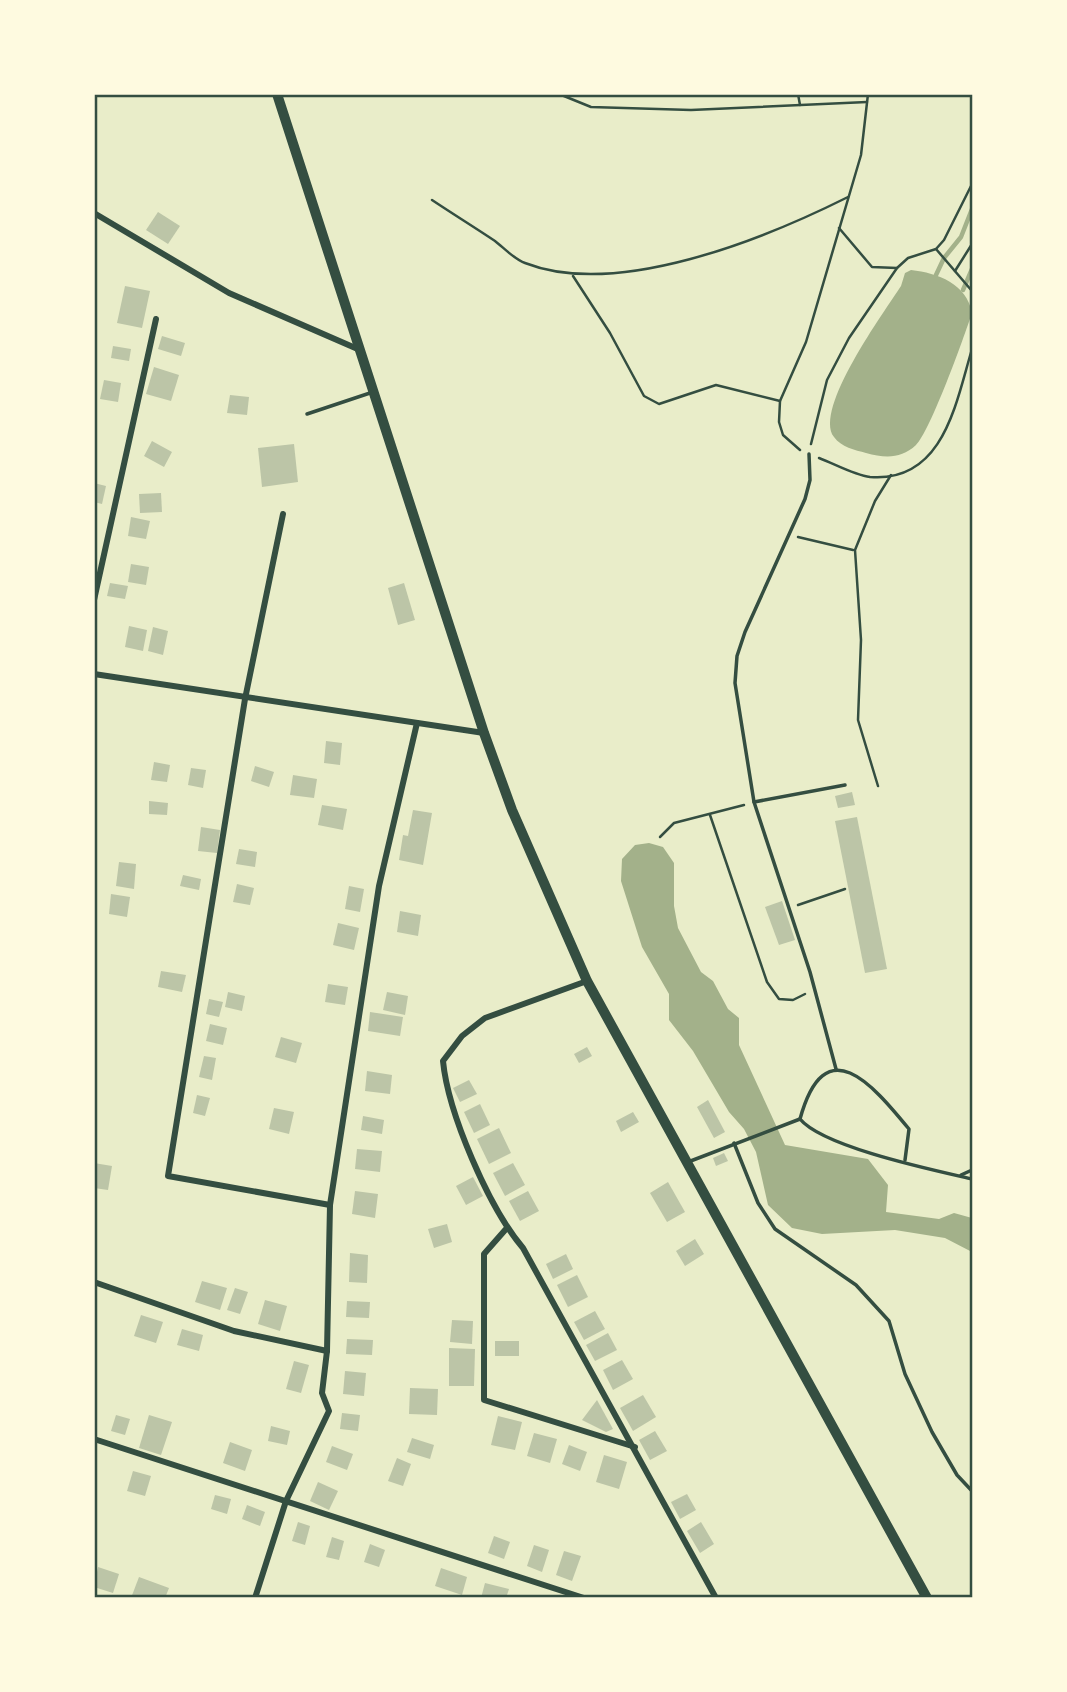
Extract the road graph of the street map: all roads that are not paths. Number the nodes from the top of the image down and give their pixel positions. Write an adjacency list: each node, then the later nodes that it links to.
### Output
1 (277, 94): 4 (main road)
2 (94, 213): 4 (street)
3 (156, 319): 9 (street)
4 (360, 350): 5 (main road)
5 (374, 391): 6 (lane); 13 (main road)
6 (307, 414)
7 (809, 454): 15 (lane)
8 (283, 514): 11 (street)
9 (94, 600)
10 (94, 674): 11 (street)
11 (245, 699): 12 (street); 25 (street)
12 (417, 723): 13 (street); 25 (street)
13 (484, 733): 16 (main road)
14 (845, 785): 15 (lane)
15 (754, 802): 17 (lane)
16 (587, 981): 21 (main road); 26 (street)
17 (836, 1069): 18 (lane); 20 (lane)
18 (800, 1119): 19 (lane); 20 (lane)
19 (733, 1143): 21 (lane); 31 (lane)
20 (905, 1160): 23 (lane)
21 (686, 1163): 36 (main road)
22 (972, 1170): 23 (lane)
23 (959, 1176): 24 (lane)
24 (972, 1179)
25 (330, 1205): 28 (street)
26 (506, 1229): 30 (street); 30 (street)
27 (94, 1282): 28 (street)
28 (327, 1351): 32 (street)
29 (94, 1439): 32 (street)
30 (635, 1447): 35 (street)
31 (972, 1491)
32 (286, 1501): 33 (street); 34 (street)
33 (255, 1598)
34 (584, 1598)
35 (716, 1598)
36 (927, 1598)

